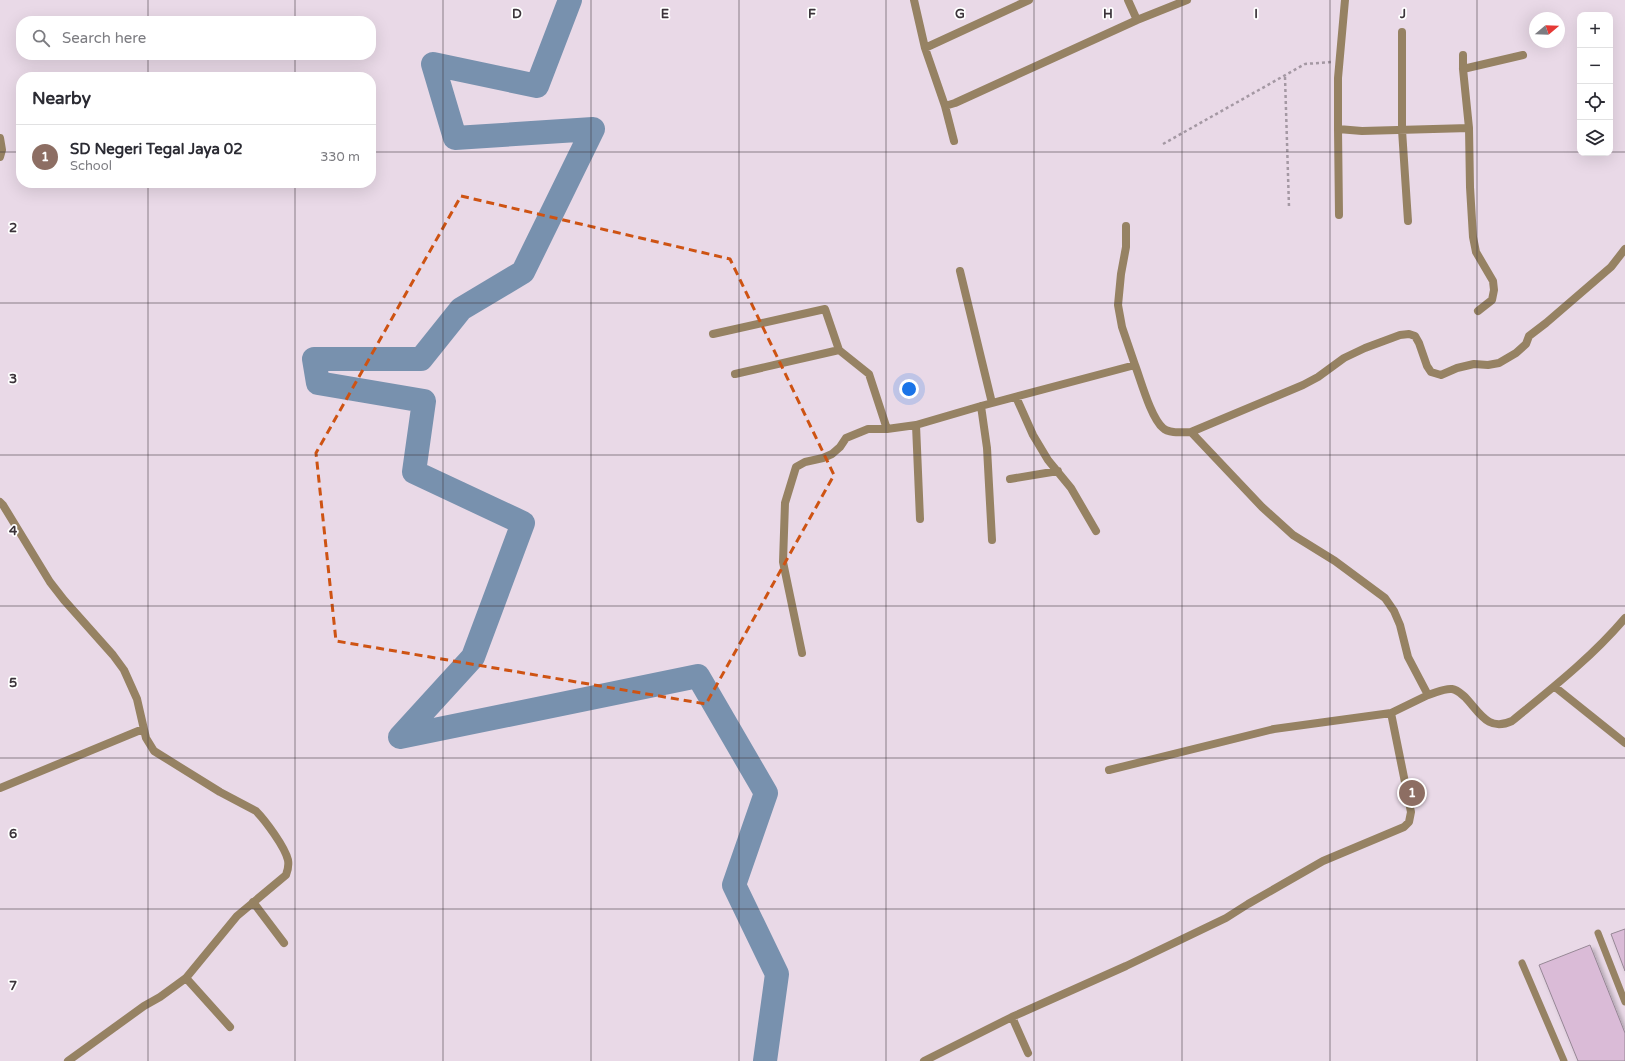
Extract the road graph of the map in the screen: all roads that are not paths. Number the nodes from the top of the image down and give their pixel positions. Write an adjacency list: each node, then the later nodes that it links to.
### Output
1 (914, 0): 8 (street)
2 (1029, 0): 8 (street)
3 (1128, 0): 6 (street)
4 (1187, 0): 6 (street)
5 (1345, 0): 14 (street)
6 (1137, 20): 12 (street)
7 (1402, 32): 15 (street)
8 (925, 48): 12 (street)
9 (1523, 54): 11 (street)
10 (1463, 55): 11 (street)
11 (1463, 69): 13 (street)
12 (945, 106): 17 (street)
13 (1469, 128): 15 (street); 24 (street)
14 (1338, 129): 15 (street); 19 (street)
15 (1402, 130): 20 (street)
16 (0, 138): 18 (street)
17 (954, 141)
18 (0, 157)
19 (1340, 215)
20 (1408, 221)
21 (1126, 226): 27 (street)
22 (1625, 249): 34 (street)
23 (960, 271): 30 (street)
24 (1478, 311)
25 (713, 334): 26 (street)
26 (839, 350): 28 (street); 33 (street)
27 (1135, 365): 29 (street); 34 (street)
28 (735, 374)
29 (1016, 396): 30 (street); 35 (street)
30 (992, 403): 31 (street)
31 (981, 406): 32 (street); 40 (street)
32 (916, 425): 33 (street); 38 (street)
33 (888, 429): 42 (street)
34 (1190, 432): 44 (street)
35 (1058, 471): 36 (street); 39 (street)
36 (1010, 479)
37 (0, 502): 46 (street)
38 (920, 519)
39 (1096, 531)
40 (992, 540)
41 (1625, 618): 43 (street)
42 (802, 653)
43 (1555, 687): 44 (street); 47 (street)
44 (1428, 695): 45 (street)
45 (1391, 713): 48 (street); 56 (street)
46 (143, 729): 49 (street); 50 (street)
47 (1625, 743)
48 (1109, 770)
49 (0, 788)
50 (253, 902): 52 (street); 54 (street)
51 (1598, 933): 55 (lane)
52 (284, 943)
53 (1522, 963): 61 (lane)
54 (186, 978): 57 (street); 59 (street)
55 (1625, 1002)
56 (1012, 1017): 58 (street); 60 (street)
57 (230, 1027)
58 (1028, 1054)
59 (68, 1061)
60 (924, 1061)
61 (1564, 1061)

